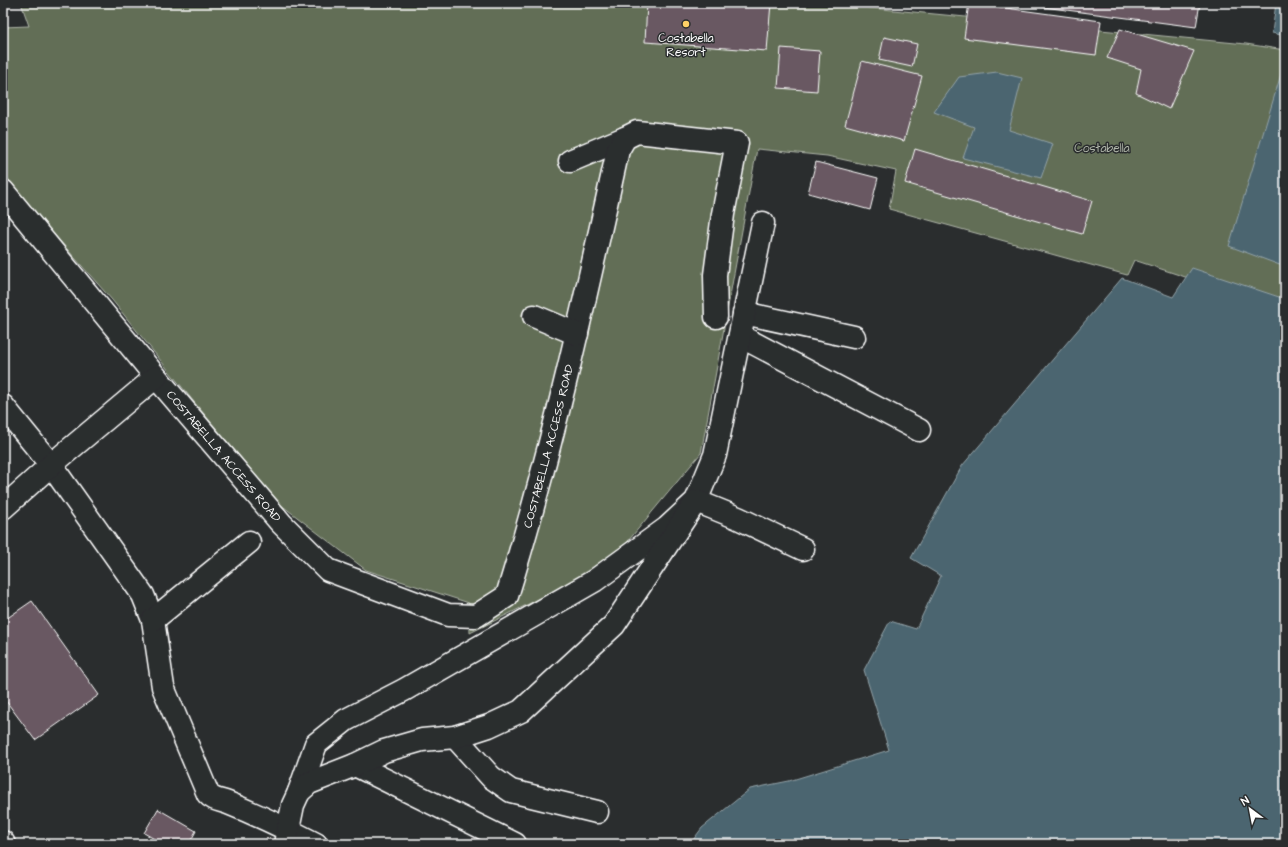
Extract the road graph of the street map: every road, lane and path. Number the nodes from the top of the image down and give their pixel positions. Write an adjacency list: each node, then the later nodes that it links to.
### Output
1 (625, 138): 2 (street); 7 (street); 8 (street, COSTABELLA ACCESS ROAD)
2 (570, 161)
3 (3, 190): 11 (street, COSTABELLA ACCESS ROAD)
4 (763, 223): 5 (street)
5 (744, 313): 9 (street); 10 (street)
6 (534, 316): 8 (street)
7 (716, 317)
8 (576, 334): 11 (street, COSTABELLA ACCESS ROAD)
9 (740, 336): 13 (street); 15 (street)
10 (854, 337)
11 (156, 377): 14 (street)
12 (3, 406): 14 (street)
13 (919, 430)
14 (51, 465): 16 (street); 19 (street)
15 (696, 502): 18 (street); 20 (street); 22 (street)
16 (3, 508)
17 (249, 542): 19 (street)
18 (803, 549)
19 (152, 620): 24 (street)
20 (455, 737): 21 (street); 23 (street)
21 (355, 765): 22 (street); 26 (street)
22 (300, 792): 24 (street)
23 (597, 812)
24 (286, 837): 25 (street)
25 (316, 844)
26 (515, 844)

